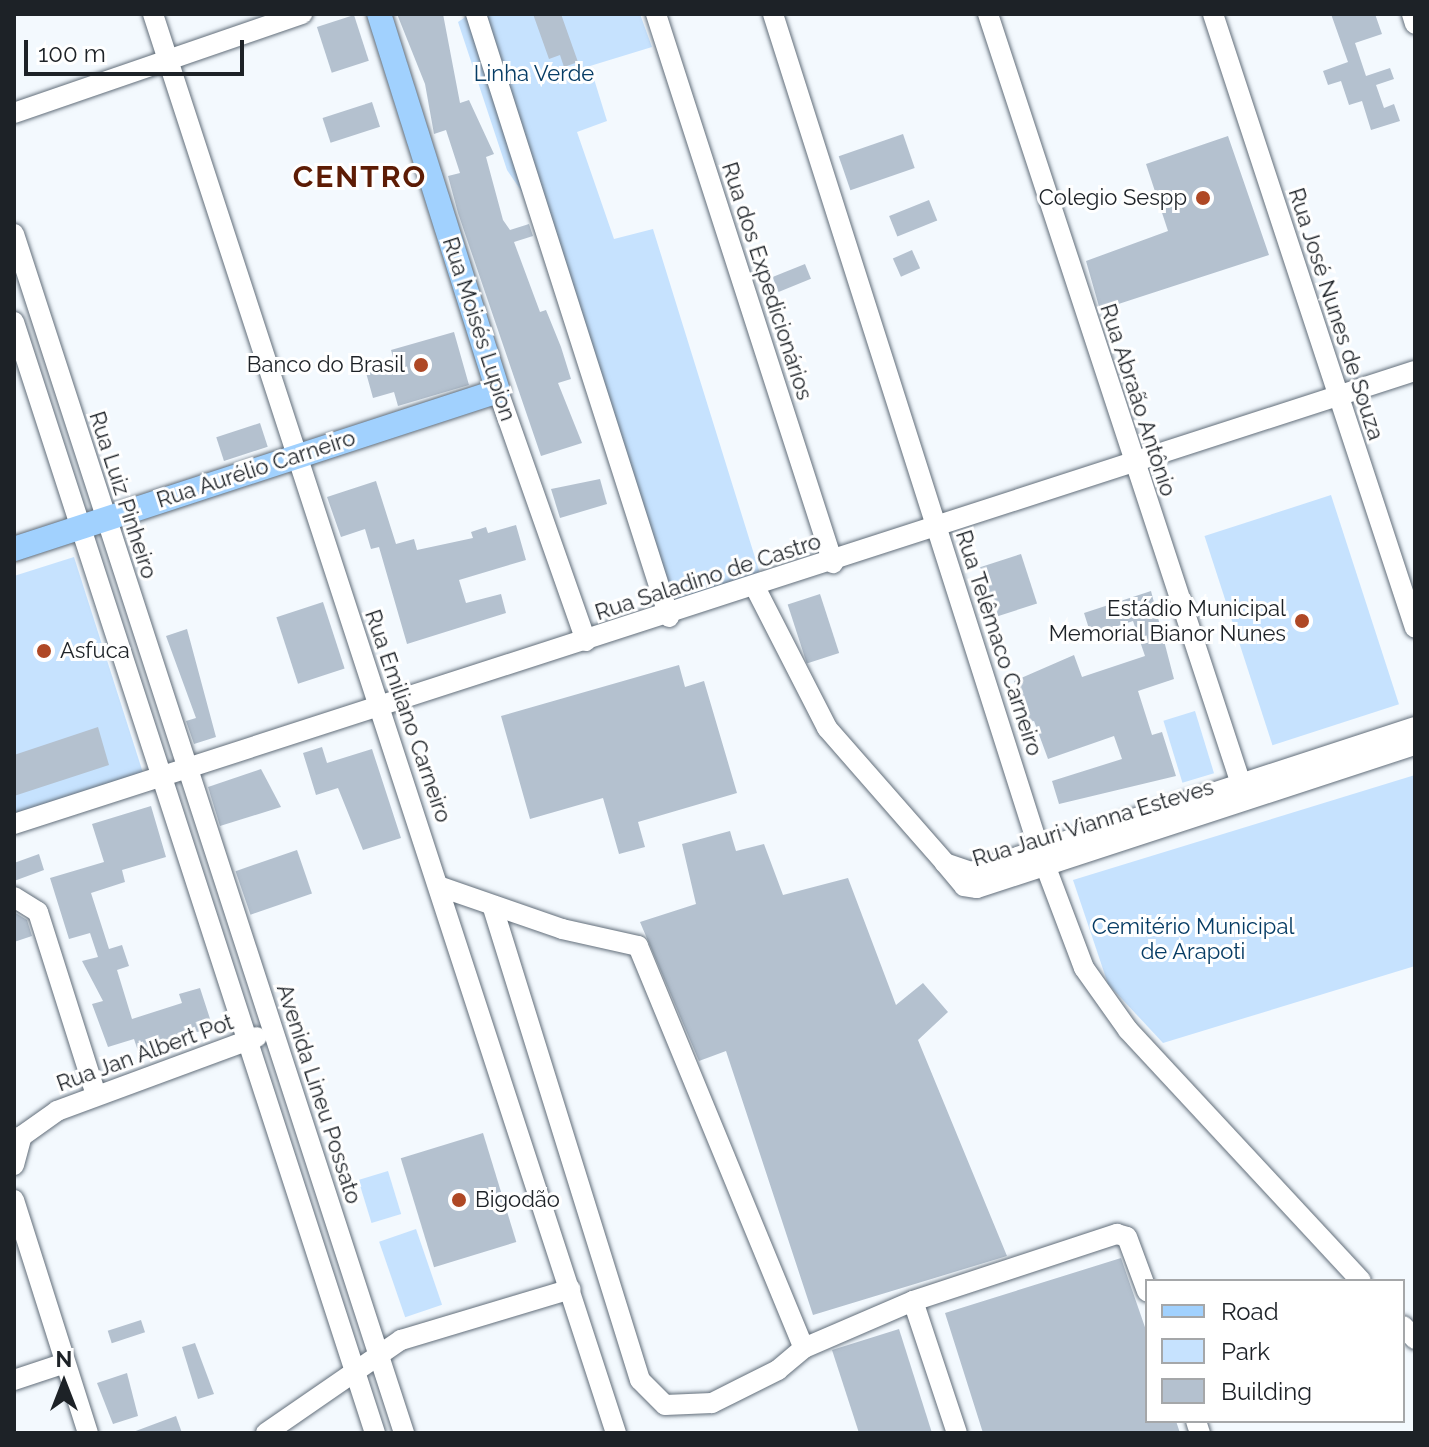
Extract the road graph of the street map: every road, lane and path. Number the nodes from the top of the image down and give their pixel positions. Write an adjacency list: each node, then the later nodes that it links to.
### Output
1 (153, 14): 11 (street, Rua Emiliano Carneiro)
2 (302, 14): 11 (street)
3 (379, 14): 16 (main road, Rua Moisés Lupion)
4 (476, 14): 26 (street)
5 (656, 14): 24 (street, Rua dos Expedicionários)
6 (773, 14): 21 (street, Rua Telêmaco Carneiro)
7 (988, 14): 19 (street, Rua Abraão Antônio)
8 (1213, 14): 17 (street, Rua José Nunes de Souza)
9 (1412, 14): 10 (street)
10 (1415, 24)
11 (167, 58): 12 (street); 18 (street, Rua Emiliano Carneiro)
12 (14, 113)
13 (14, 234): 20 (street, Rua Luiz Pinheiro)
14 (14, 322): 22 (street)
15 (1415, 371): 17 (street, Rua Saladino de Castro)
16 (498, 391): 18 (main road, Rua Aurélio Carneiro); 28 (street, Rua Moisés Lupion)
17 (1337, 395): 19 (street, Rua Saladino de Castro); 27 (street, Rua José Nunes de Souza)
18 (296, 456): 20 (main road, Rua Aurélio Carneiro); 29 (street, Rua Emiliano Carneiro)
19 (1132, 461): 21 (street, Rua Saladino de Castro); 34 (street, Rua Abraão Antônio)
20 (104, 518): 22 (main road, Rua Aurélio Carneiro); 32 (street, Rua Luiz Pinheiro)
21 (936, 524): 24 (street, Rua Saladino de Castro); 36 (street, Rua Telêmaco Carneiro)
22 (79, 528): 23 (main road, Rua Aurélio Carneiro); 33 (street)
23 (14, 549)
24 (833, 563): 25 (street, Rua Saladino de Castro)
25 (756, 589): 26 (street, Rua Saladino de Castro); 36 (street, Rua Jauri Vianna Esteves)
26 (669, 617): 28 (street, Rua Saladino de Castro)
27 (1415, 628)
28 (586, 641): 29 (street, Rua Saladino de Castro)
29 (380, 708): 32 (street, Rua Saladino de Castro); 39 (street, Rua Emiliano Carneiro)
30 (1415, 727): 34 (street, Rua Jauri Vianna Esteves)
31 (1415, 745): 34 (street, Rua Jauri Vianna Esteves)
32 (190, 769): 33 (street, Rua Saladino de Castro); 37 (street, Avenida Lineu Possato)
33 (163, 779): 35 (street, Rua Saladino de Castro); 38 (street)
34 (1244, 792): 36 (street, Rua Jauri Vianna Esteves)
35 (14, 824)
36 (1042, 857): 47 (street, Rua Telêmaco Carneiro)
37 (222, 869): 38 (street); 42 (street, Avenida Lineu Possato)
38 (195, 878): 43 (street)
39 (441, 887): 41 (street); 49 (street, Rua Emiliano Carneiro)
40 (14, 897): 44 (street)
41 (493, 908): 51 (street); 51 (street)
42 (272, 1031): 43 (street, Rua Jan Albert Pot); 52 (street, Avenida Lineu Possato)
43 (246, 1043): 44 (street, Rua Jan Albert Pot); 54 (street)
44 (95, 1092): 45 (street, Rua Jan Albert Pot)
45 (14, 1165)
46 (14, 1200): 53 (street)
47 (1359, 1279)
48 (1145, 1286): 50 (street)
49 (571, 1289): 52 (street); 60 (street, Rua Emiliano Carneiro)
50 (913, 1301): 51 (street); 61 (street)
51 (804, 1348)
52 (378, 1352): 54 (street); 59 (street, Avenida Lineu Possato)
53 (65, 1363): 55 (street); 56 (street)
54 (354, 1370): 57 (street); 58 (street)
55 (14, 1380)
56 (88, 1433)
57 (266, 1433)
58 (375, 1433)
59 (404, 1433)
60 (616, 1433)
61 (957, 1433)

